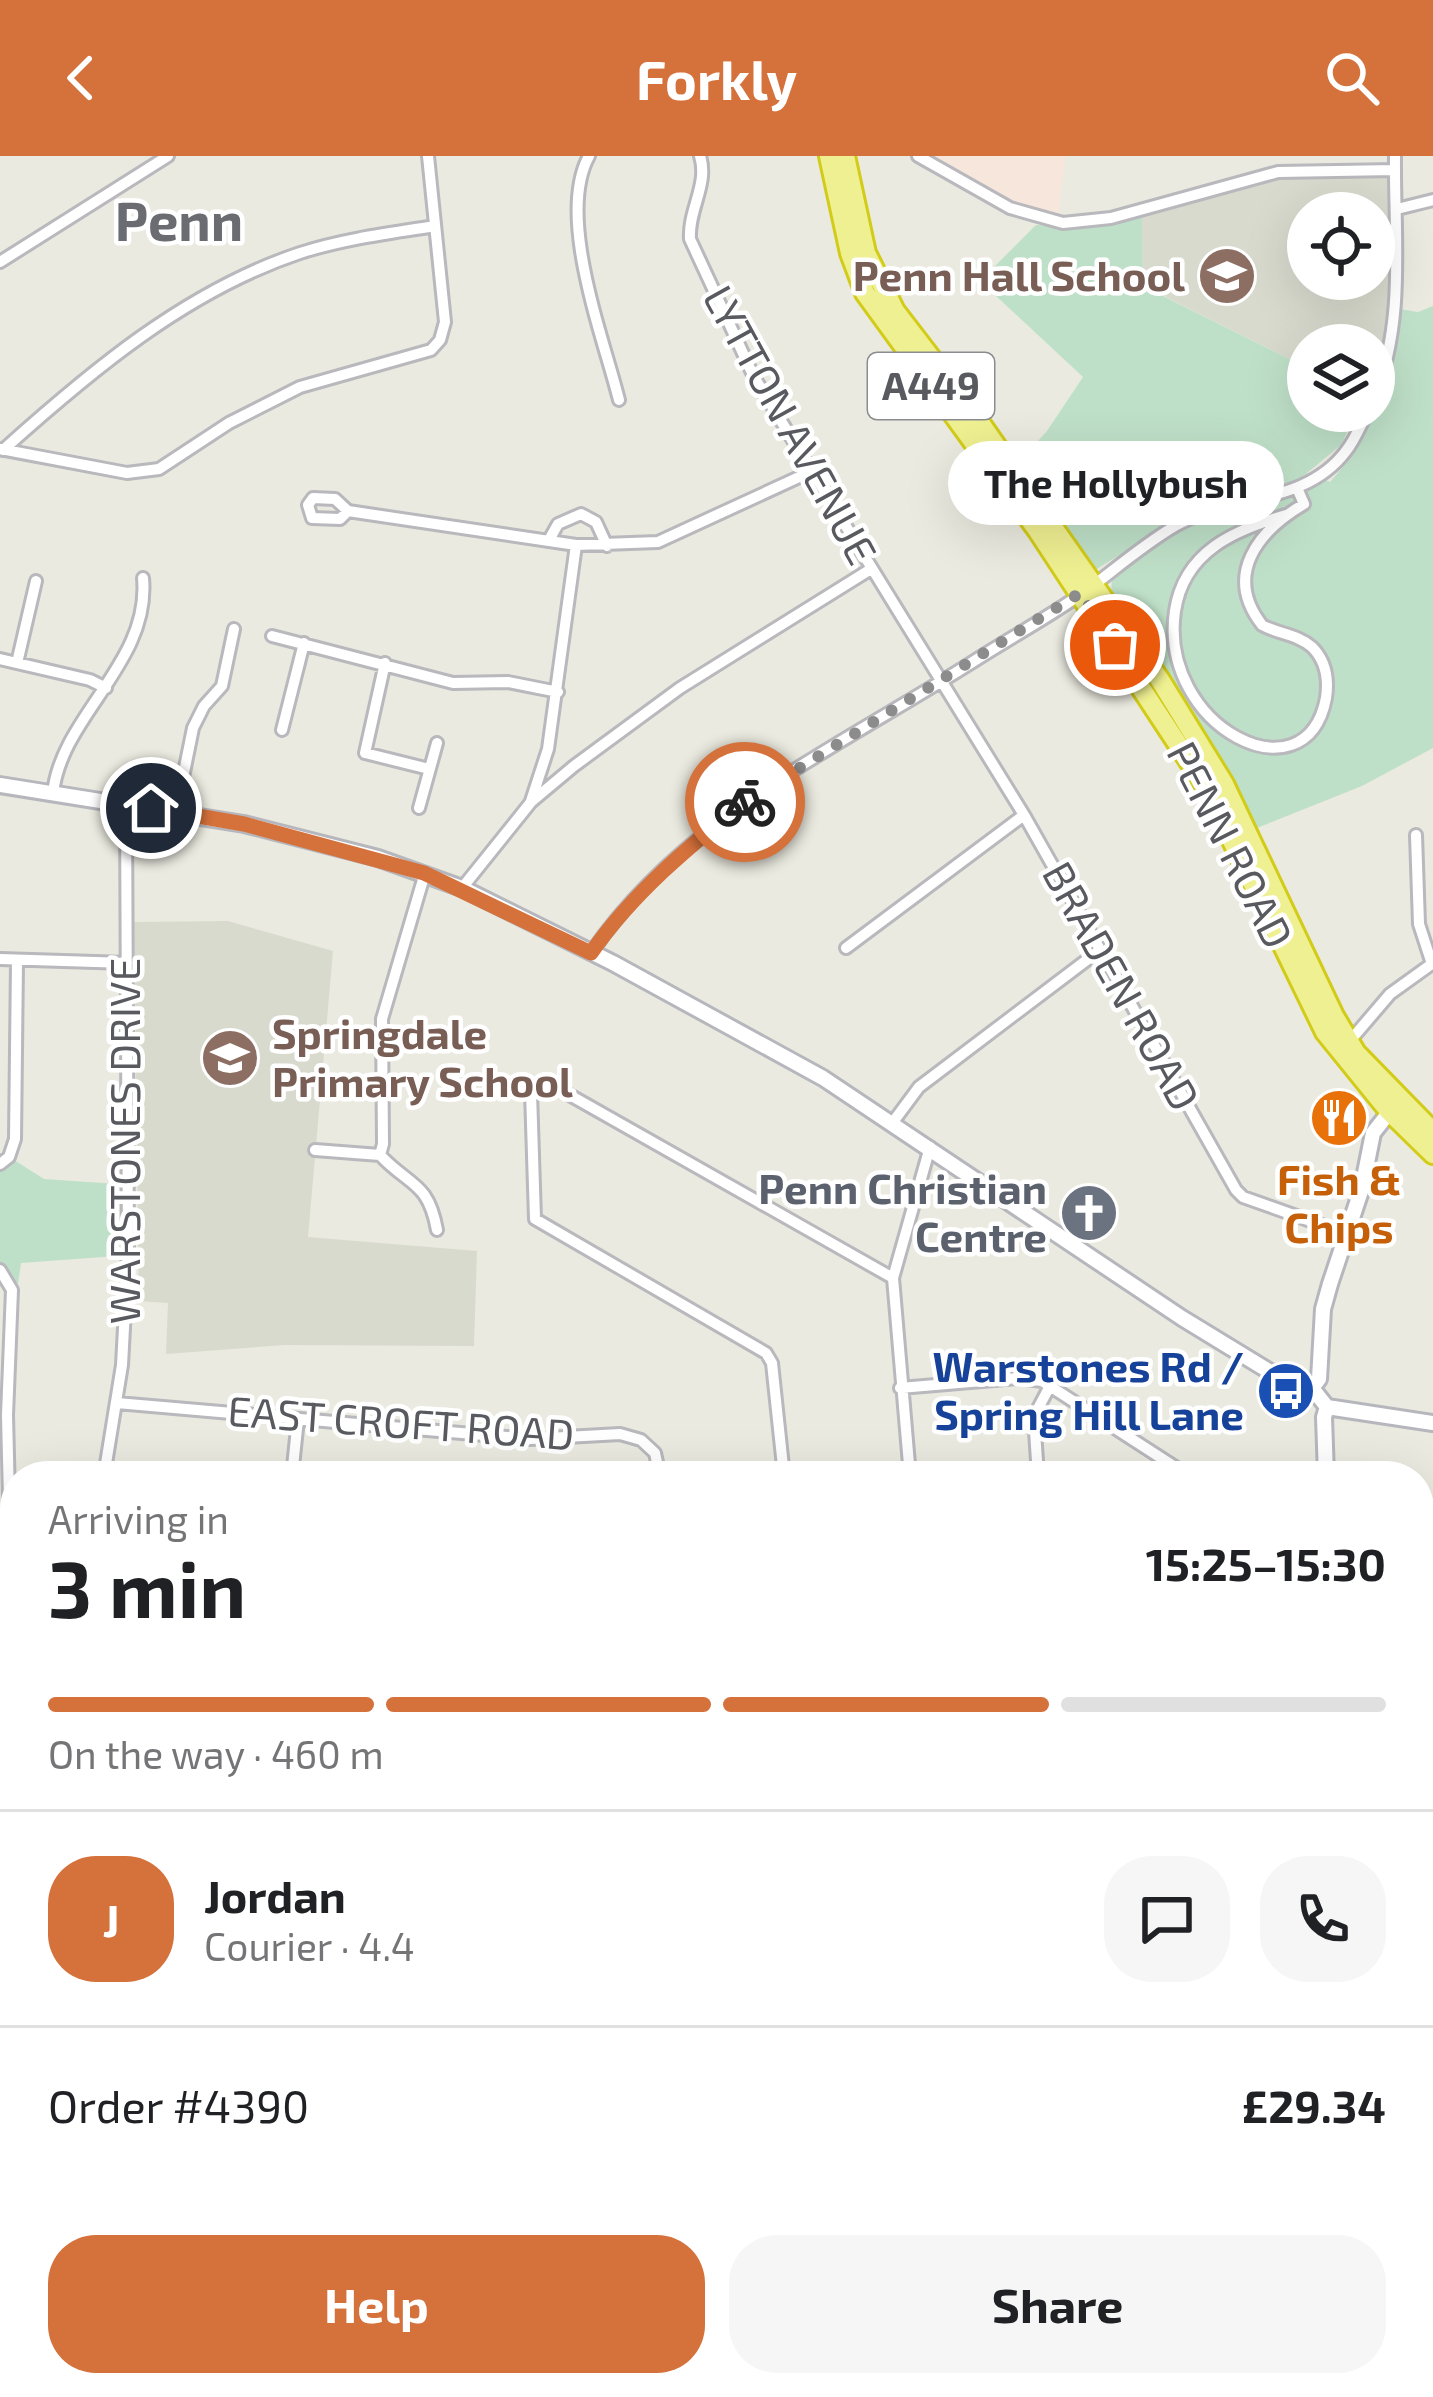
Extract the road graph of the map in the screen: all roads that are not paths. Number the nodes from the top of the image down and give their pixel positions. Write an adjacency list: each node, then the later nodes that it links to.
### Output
1 (168, 156): 13 (street)
2 (428, 156): 12 (street)
3 (589, 156): 15 (street)
4 (700, 156): 18 (street, LYTTON AVENUE)
5 (829, 156): 28 (highway, PENN ROAD / A449)
6 (845, 156): 28 (highway, PENN ROAD / A449)
7 (918, 156): 9 (street)
8 (1395, 156): 9 (street)
9 (1395, 170): 11 (street)
10 (1433, 200): 11 (street)
11 (1396, 209): 14 (street)
12 (435, 226): 17 (street); 17 (street)
13 (0, 262)
14 (1392, 324)
15 (619, 400)
16 (1357, 432): 19 (street)
17 (2, 450)
18 (810, 472): 24 (street); 25 (street, LYTTON AVENUE)
19 (1297, 488): 21 (street); 28 (street)
20 (348, 511): 22 (street)
21 (1286, 515): 21 (street)
22 (549, 540): 23 (street); 24 (street)
23 (576, 545): 24 (street); 37 (street)
24 (607, 546)
25 (871, 569): 35 (street, LYTTON AVENUE); 43 (street)
26 (143, 578): 36 (street)
27 (36, 581): 33 (street)
28 (1087, 589): 35 (street); 62 (highway, PENN ROAD / A449); 63 (highway, PENN ROAD / A449)
29 (234, 629): 50 (street)
30 (272, 636): 31 (street)
31 (304, 644): 34 (street); 38 (street)
32 (0, 659): 33 (street)
33 (17, 663): 36 (street)
34 (385, 663): 37 (street); 42 (street)
35 (941, 682): 51 (street, BRADEN ROAD); 57 (street)
36 (106, 688): 46 (street)
37 (558, 692): 41 (street)
38 (282, 730)
39 (437, 742): 44 (street)
40 (347, 748): 42 (street)
41 (548, 749): 43 (street); 47 (street)
42 (364, 753): 44 (street)
43 (574, 766): 47 (street)
44 (429, 769): 49 (street)
45 (0, 785): 46 (street)
46 (53, 794): 48 (street)
47 (531, 802): 54 (street)
48 (126, 804): 50 (street); 60 (street, WARSTONES DRIVE)
49 (419, 808)
50 (176, 812): 53 (street)
51 (1024, 814): 55 (street); 56 (street, BRADEN ROAD)
52 (1416, 835): 61 (street)
53 (424, 873): 54 (street); 69 (street)
54 (462, 888): 57 (street)
55 (846, 948)
56 (1100, 950): 64 (street); 72 (street, BRADEN ROAD)
57 (591, 953): 64 (street)
58 (0, 959): 59 (street)
59 (17, 962): 60 (street); 70 (street)
60 (127, 963): 78 (street, WARSTONES DRIVE)
61 (1433, 964): 62 (street)
62 (1349, 1042): 63 (highway, PENN ROAD / A449)
63 (1395, 1105): 65 (highway, PENN ROAD / A449); 68 (highway, PENN ROAD / A449); 72 (street)
64 (893, 1122): 66 (street)
65 (1433, 1132)
66 (930, 1147): 74 (street); 77 (street)
67 (316, 1150): 69 (street)
68 (1433, 1154)
69 (380, 1155): 71 (street)
70 (4, 1160)
71 (437, 1230)
72 (1346, 1234): 77 (street)
73 (0, 1270): 80 (street)
74 (893, 1278): 76 (street); 87 (street)
75 (1051, 1384): 76 (street); 89 (street); 90 (street)
76 (900, 1388): 88 (street)
77 (1312, 1388): 79 (street)
78 (117, 1403): 81 (street, EAST CROFT ROAD); 84 (street, WARSTONES DRIVE)
79 (1328, 1407): 82 (street); 91 (street)
80 (4, 1416): 83 (street)
81 (298, 1419): 85 (street); 86 (street, EAST CROFT ROAD)
82 (1433, 1423)
83 (5, 1461)
84 (107, 1461)
85 (294, 1461)
86 (656, 1461)
87 (782, 1461)
88 (908, 1461)
89 (1037, 1461)
90 (1160, 1461)
91 (1325, 1461)

